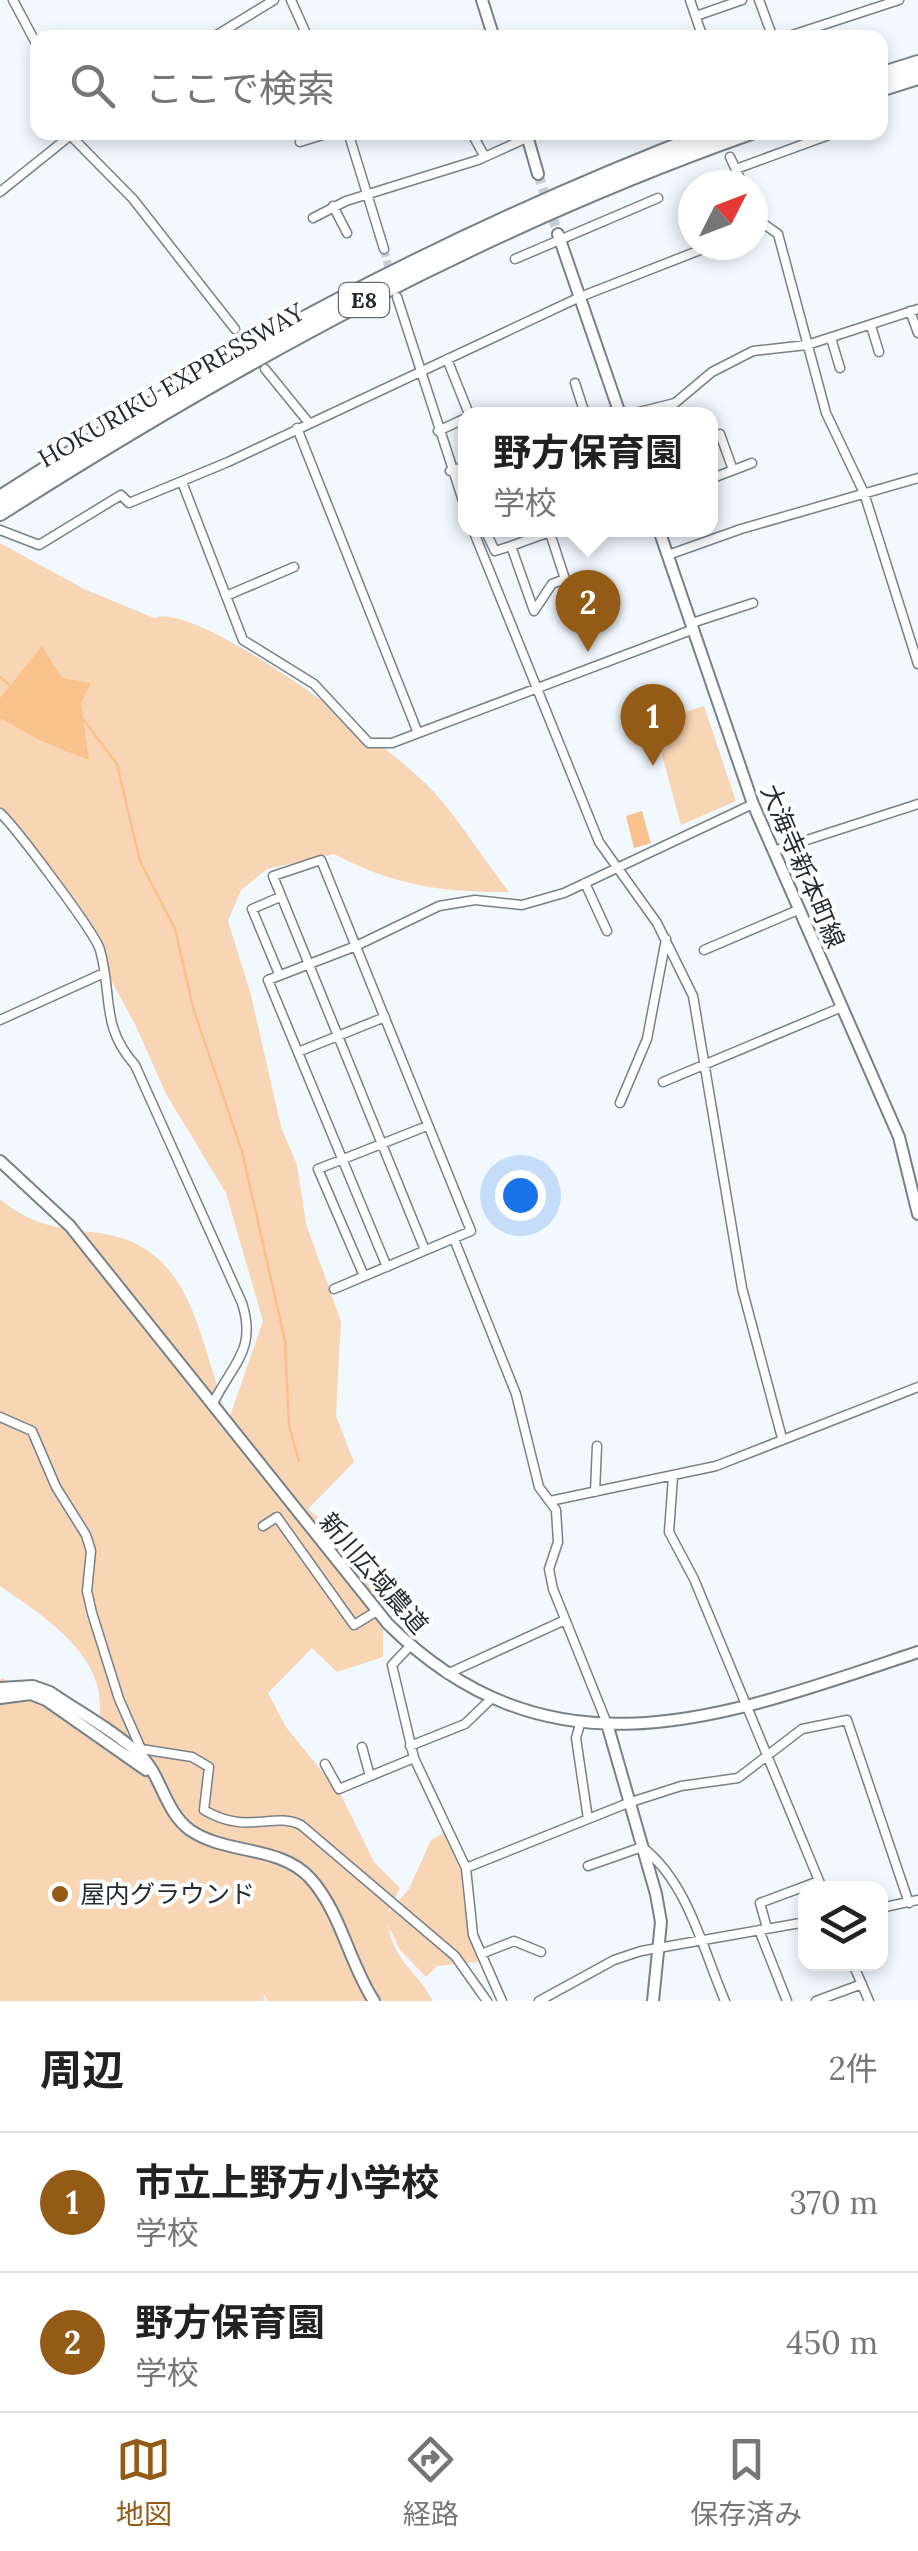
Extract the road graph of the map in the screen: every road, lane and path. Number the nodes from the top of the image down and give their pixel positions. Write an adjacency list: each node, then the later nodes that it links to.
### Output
1 (12, 0): 18 (street)
2 (274, 0): 12 (street)
3 (291, 0): 13 (street)
4 (482, 0): 14 (street)
5 (690, 0): 11 (street)
6 (742, 0): 11 (street)
7 (760, 0): 16 (street)
8 (855, 0): 10 (street)
9 (899, 0): 10 (street)
10 (859, 11): 17 (street)
11 (696, 16): 15 (street)
12 (225, 30)
13 (304, 30)
14 (491, 30)
15 (700, 30)
16 (770, 30)
17 (806, 30)
18 (30, 32)
19 (918, 63): 20 (highway)
20 (888, 72)
21 (918, 77): 22 (highway)
22 (888, 86)
23 (65, 140): 38 (street)
24 (79, 140): 53 (street)
25 (306, 140): 33 (street)
26 (351, 140): 39 (street)
27 (475, 140): 35 (street)
28 (518, 140): 35 (street)
29 (528, 140): 37 (street)
30 (693, 140): 81 (highway, HOKURIKU EXPRESSWAY / E8)
31 (731, 140): 82 (highway, HOKURIKU EXPRESSWAY / E8)
32 (815, 140): 36 (street)
33 (300, 142)
34 (730, 157): 36 (street)
35 (484, 158): 39 (street)
36 (736, 169)
37 (538, 174)
38 (0, 192)
39 (368, 193): 41 (street); 46 (street)
40 (658, 198): 45 (street)
41 (333, 206): 42 (street); 44 (street)
42 (313, 218)
43 (768, 229): 56 (street)
44 (348, 234)
45 (559, 236): 47 (street); 50 (street)
46 (384, 249)
47 (515, 259)
48 (678, 259): 50 (street)
49 (397, 297): 61 (street)
50 (580, 297): 58 (street); 65 (street)
51 (914, 310): 52 (street); 54 (street)
52 (871, 326): 55 (street); 57 (street)
53 (235, 329)
54 (918, 333)
55 (832, 338): 56 (street); 60 (street)
56 (807, 345): 66 (street); 80 (street)
57 (879, 352)
58 (446, 359): 61 (street); 63 (street)
59 (266, 368): 68 (street)
60 (840, 368)
61 (421, 371): 68 (street); 70 (street)
62 (575, 383): 64 (street)
63 (463, 407)
64 (583, 407)
65 (618, 407)
66 (658, 407)
67 (458, 422): 70 (street)
68 (309, 423): 69 (street)
69 (298, 428): 78 (street); 97 (street)
70 (438, 432): 75 (street)
71 (720, 434): 74 (street)
72 (752, 463): 74 (street)
73 (458, 469): 75 (street)
74 (733, 470): 76 (street)
75 (450, 472): 79 (street)
76 (718, 476)
77 (918, 478): 80 (street)
78 (182, 482): 83 (street); 92 (street)
79 (458, 491)
80 (864, 493): 90 (street); 95 (street)
81 (0, 498)
82 (0, 514)
83 (0, 530)
84 (476, 537): 96 (street)
85 (489, 537): 89 (street)
86 (534, 537): 89 (street)
87 (553, 537): 89 (street)
88 (662, 537): 90 (street, 大海寺新本町線)
89 (511, 546)
90 (668, 555): 94 (street, 大海寺新本町線)
91 (294, 567): 92 (street)
92 (226, 596): 97 (street)
93 (753, 603): 94 (street)
94 (692, 626): 96 (street); 98 (street, 大海寺新本町線)
95 (918, 664)
96 (536, 687): 97 (street); 102 (street)
97 (418, 733)
98 (753, 804): 101 (street, 大海寺新本町線); 102 (street)
99 (918, 804): 101 (street)
100 (0, 813): 111 (street)
101 (773, 851): 105 (street, 大海寺新本町線)
102 (617, 867): 103 (street); 107 (street)
103 (585, 883): 106 (street); 108 (street)
104 (280, 897): 108 (street); 110 (street); 112 (street)
105 (798, 910): 109 (street); 113 (street, 大海寺新本町線)
106 (607, 932)
107 (666, 940): 118 (street); 120 (street)
108 (356, 946): 110 (street); 114 (street)
109 (704, 950)
110 (309, 965): 112 (street); 116 (street)
111 (104, 973): 115 (street); 132 (street)
112 (279, 974): 117 (street)
113 (842, 1006): 118 (street); 125 (street, 大海寺新本町線)
114 (385, 1018): 116 (street); 121 (street)
115 (0, 1020)
116 (337, 1036): 117 (street); 122 (street)
117 (298, 1052): 123 (street)
118 (703, 1068): 119 (street); 134 (street)
119 (663, 1082)
120 (620, 1102)
121 (427, 1126): 122 (street); 126 (street)
122 (382, 1145): 123 (street); 127 (street)
123 (342, 1160): 128 (street); 129 (street)
124 (0, 1161): 132 (street, 新川広域農道)
125 (918, 1214)
126 (454, 1240): 127 (street); 138 (street)
127 (425, 1250): 128 (street)
128 (387, 1267): 129 (street)
129 (364, 1276): 130 (street)
130 (334, 1289)
131 (918, 1386): 134 (street)
132 (212, 1405): 140 (street, 新川広域農道)
133 (0, 1416): 153 (street)
134 (782, 1438): 136 (street)
135 (597, 1446): 137 (street)
136 (673, 1477): 137 (street); 148 (street)
137 (595, 1492): 138 (street)
138 (550, 1501): 141 (street)
139 (263, 1526): 140 (street)
140 (377, 1611): 142 (street, 新川広域農道)
141 (566, 1620): 144 (street); 150 (street)
142 (410, 1646): 144 (street, 新川広域農道); 151 (street)
143 (918, 1652): 148 (street, 新川広域農道)
144 (446, 1675): 147 (street, 新川広域農道)
145 (0, 1688): 157 (street)
146 (0, 1698): 157 (street)
147 (491, 1700): 149 (street, 新川広域農道); 151 (street)
148 (745, 1703): 150 (street, 新川広域農道); 154 (street)
149 (580, 1724): 150 (street, 新川広域農道); 160 (street)
150 (608, 1727): 159 (street)
151 (410, 1746): 155 (street)
152 (362, 1747): 158 (street)
153 (140, 1749): 157 (street); 178 (street)
154 (768, 1757): 159 (street); 164 (street); 166 (street)
155 (414, 1758): 158 (street); 163 (street)
156 (324, 1764): 158 (street)
157 (151, 1774): 177 (street)
158 (370, 1776)
159 (628, 1802): 160 (street); 161 (street)
160 (588, 1819): 163 (street)
161 (642, 1847): 162 (street); 170 (street); 171 (street)
162 (588, 1866)
163 (466, 1868): 173 (street)
164 (819, 1881)
165 (798, 1892): 169 (street)
166 (914, 1902): 167 (street)
167 (888, 1907)
168 (798, 1923): 169 (street)
169 (763, 1929): 170 (street); 183 (street)
170 (699, 1940): 171 (street); 182 (street)
171 (660, 1948): 176 (street); 181 (street)
172 (541, 1952): 173 (street)
173 (481, 1954): 179 (street)
174 (856, 1971): 175 (street)
175 (862, 1984): 184 (street); 185 (street)
176 (558, 1997): 180 (street)
177 (374, 2001)
178 (487, 2001)
179 (502, 2001)
180 (539, 2001)
181 (653, 2001)
182 (724, 2001)
183 (787, 2001)
184 (816, 2001)
185 (869, 2001)

